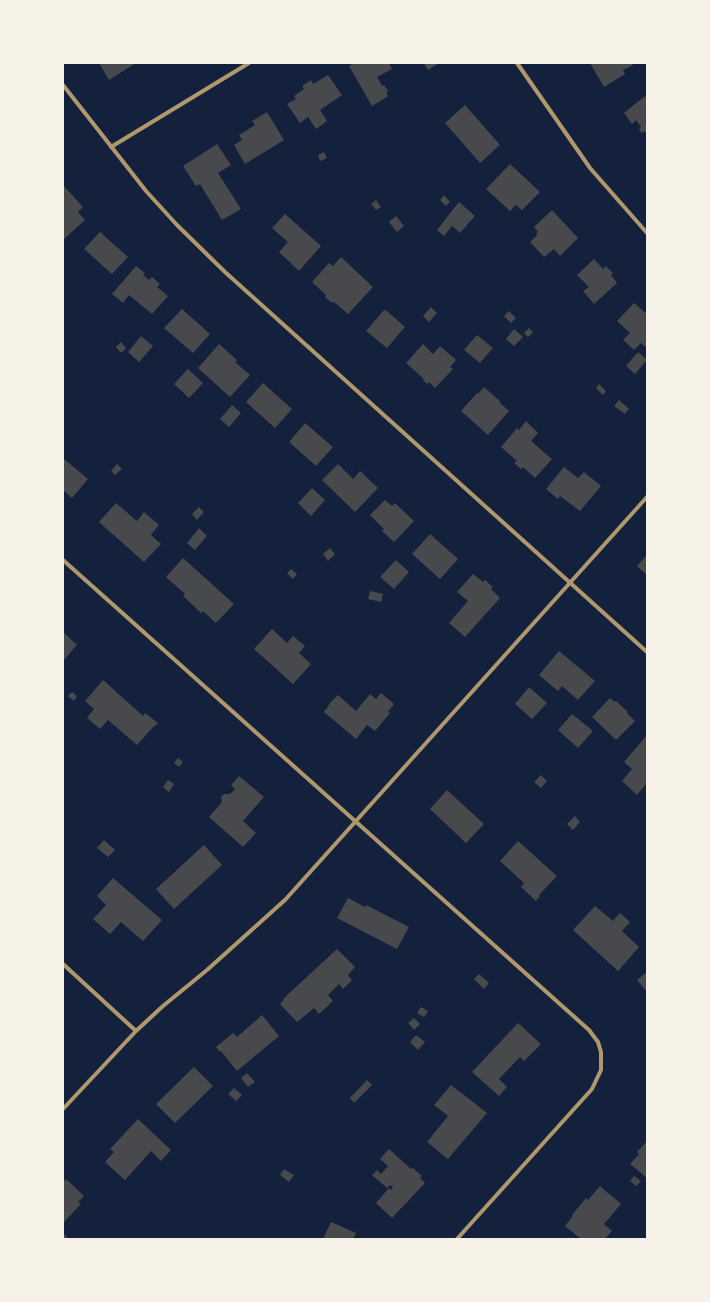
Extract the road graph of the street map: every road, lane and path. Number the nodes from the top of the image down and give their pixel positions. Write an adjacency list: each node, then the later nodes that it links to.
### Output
1 (249, 63): 4 (street)
2 (517, 63): 5 (street)
3 (63, 85): 4 (street)
4 (111, 147): 8 (street)
5 (647, 233)
6 (647, 497): 8 (street)
7 (63, 560): 10 (street)
8 (570, 583): 9 (street); 10 (street)
9 (647, 652)
10 (356, 821): 12 (street); 14 (street)
11 (63, 964): 12 (street)
12 (136, 1031): 13 (street)
13 (63, 1109)
14 (457, 1239)

